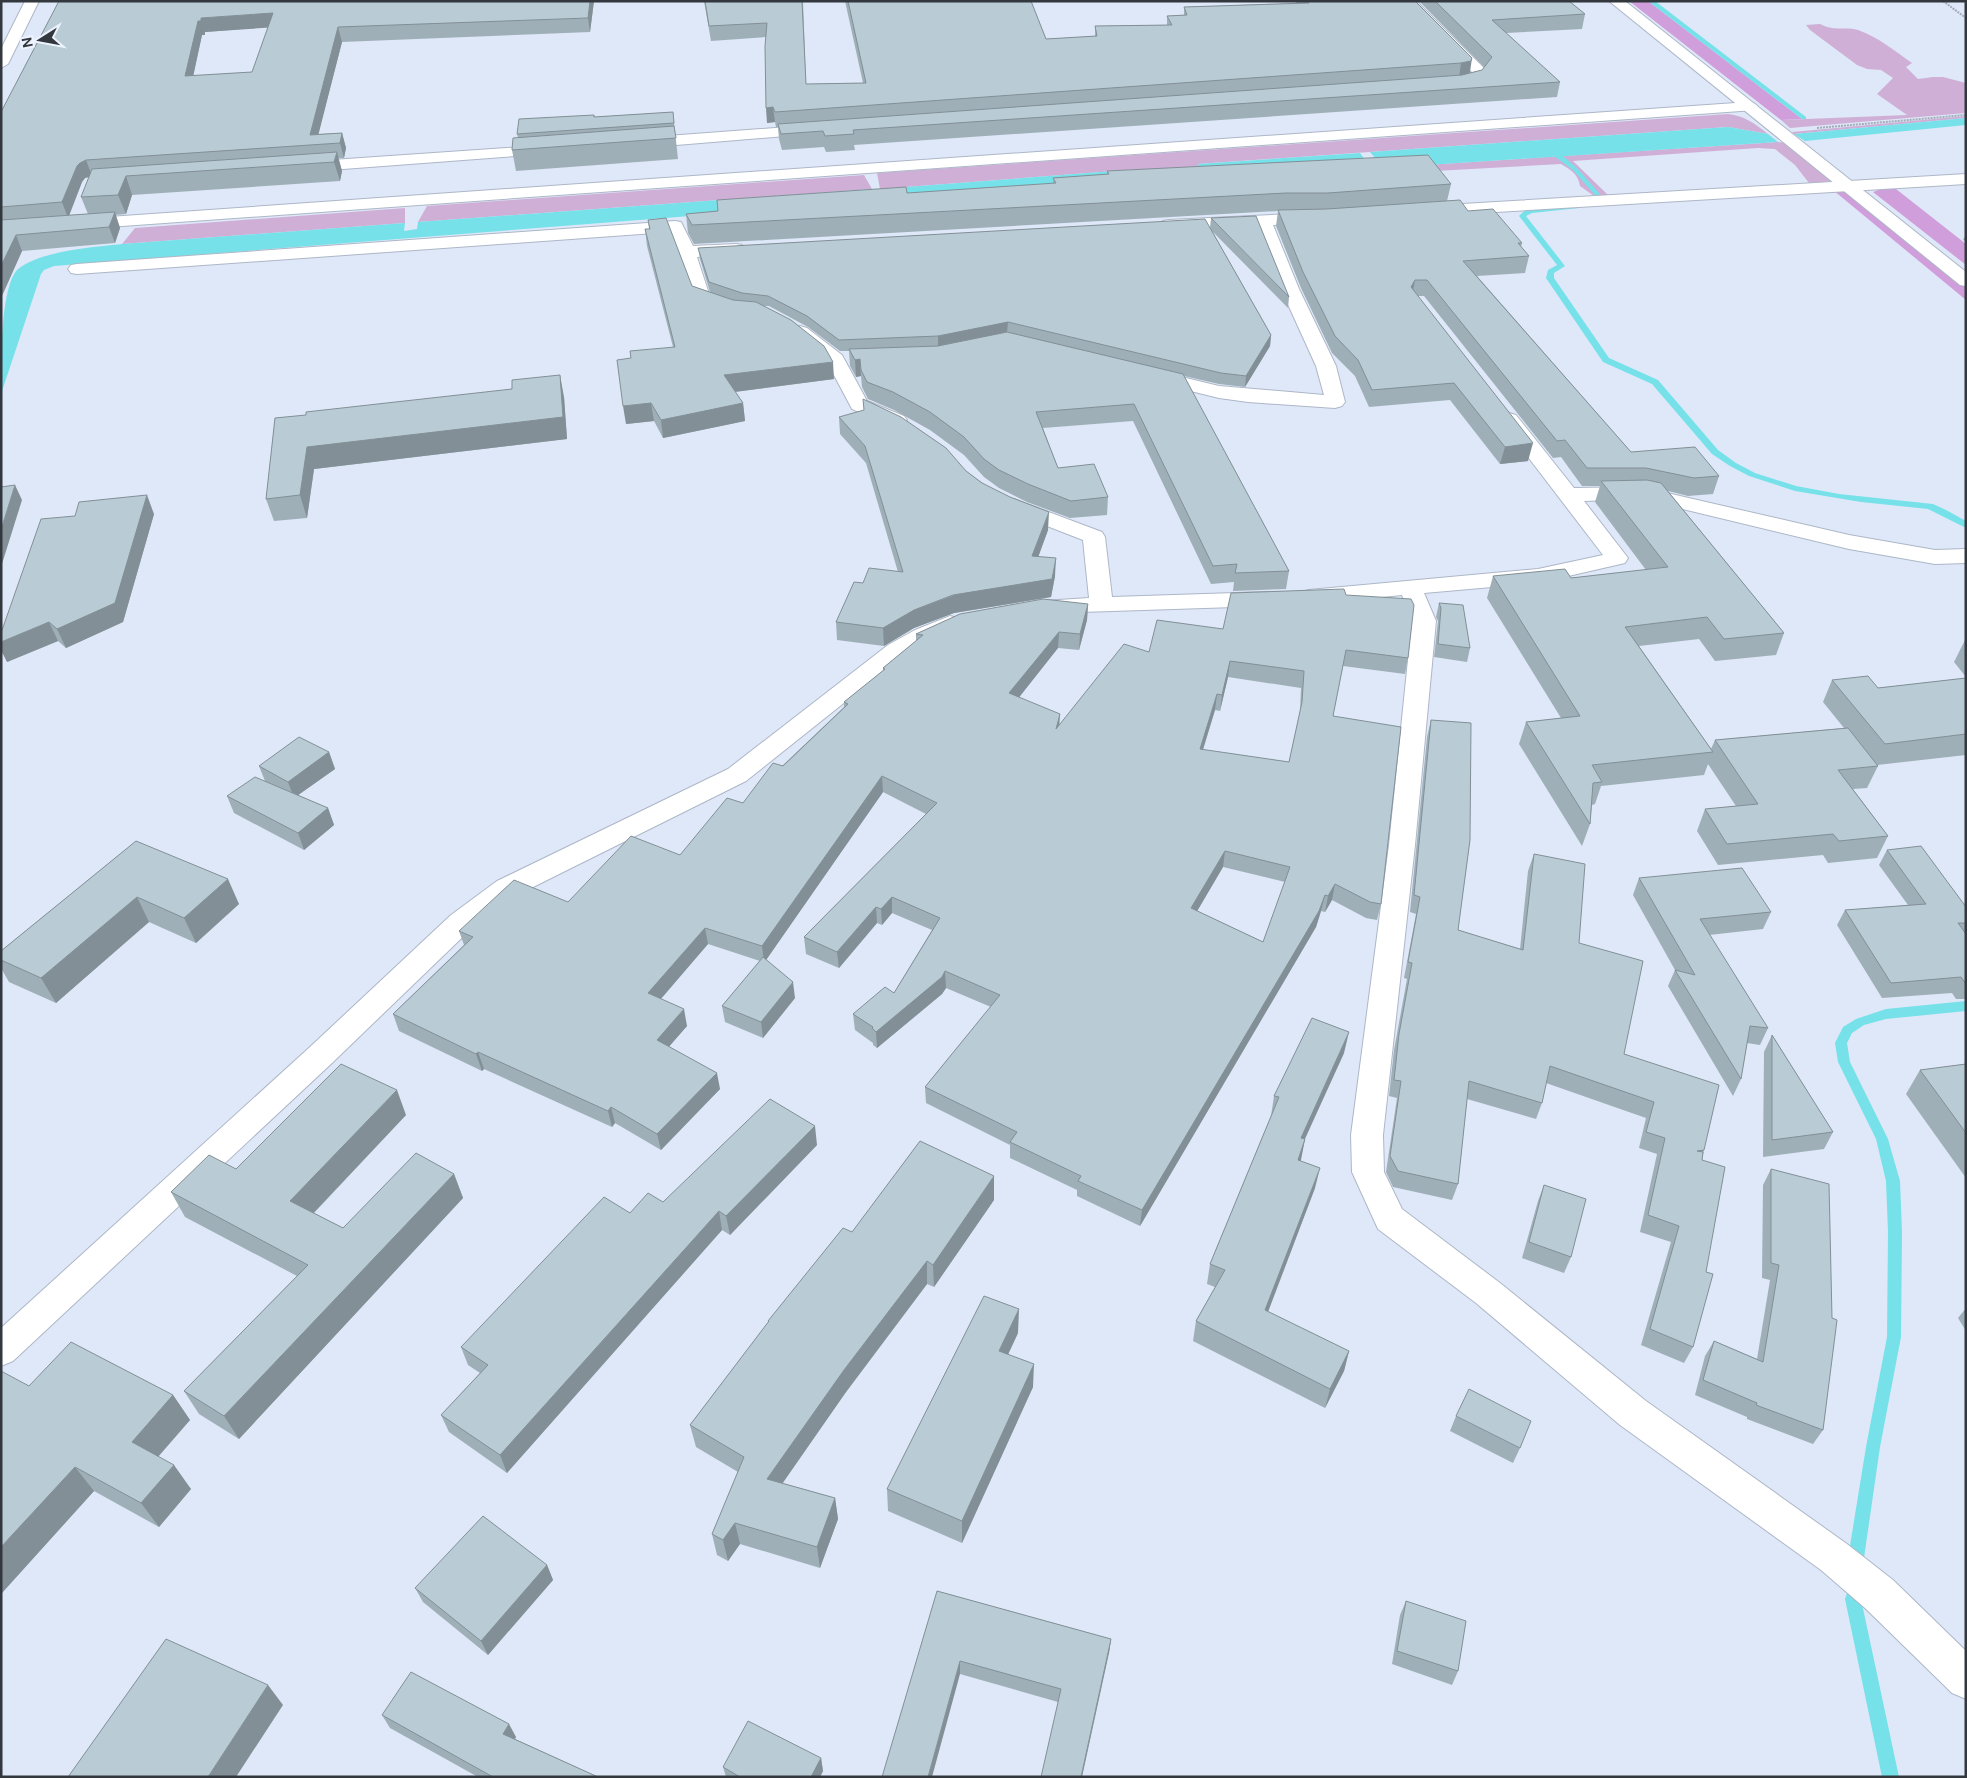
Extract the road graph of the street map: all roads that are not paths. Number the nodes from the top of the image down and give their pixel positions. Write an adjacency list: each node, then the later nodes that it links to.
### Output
1 (32, 1): 4 (street)
2 (1408, 1): 5 (street)
3 (1616, 1): 6 (street)
4 (1, 64)
5 (1430, 86)
6 (1750, 107): 12 (street); 17 (street)
7 (835, 129): 8 (street)
8 (627, 144)
9 (568, 148): 10 (street)
10 (290, 168)
11 (1966, 179): 12 (street)
12 (1845, 186): 14 (street); 22 (street)
13 (82, 208): 17 (street)
14 (1412, 212)
15 (1326, 218): 16 (street)
16 (1263, 220): 18 (street); 27 (street)
17 (410, 224): 20 (street); 21 (street)
18 (1155, 226)
19 (755, 248): 20 (street)
20 (687, 252): 23 (street)
21 (77, 269)
22 (1966, 281)
23 (748, 312)
24 (785, 324): 25 (street)
25 (835, 359): 26 (street); 29 (street)
26 (854, 359)
27 (1135, 372)
28 (1496, 402): 30 (street)
29 (914, 430)
30 (1568, 495): 32 (street); 33 (street)
31 (997, 497): 34 (street)
32 (1966, 556)
33 (1411, 588): 34 (street); 38 (street)
34 (1101, 604): 35 (street)
35 (1022, 609)
36 (977, 617): 37 (street)
37 (1, 1350)
38 (1966, 1679)

